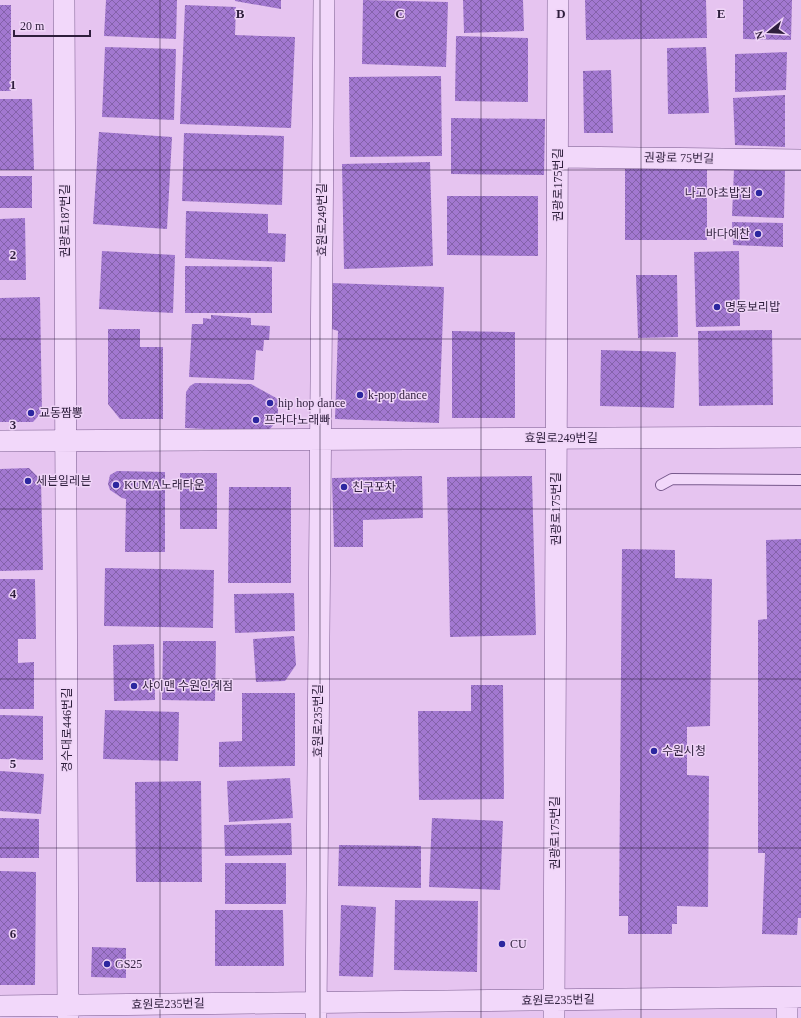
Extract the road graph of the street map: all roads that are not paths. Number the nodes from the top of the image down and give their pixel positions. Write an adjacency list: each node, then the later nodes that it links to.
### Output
1 (64, 0): 10 (street, 권광로187번길)
2 (324, 0): 8 (street, 효원로249번길)
3 (558, 0): 4 (street, 권광로175번길)
4 (558, 157): 5 (street, 권광로 75번길); 7 (street, 권광로175번길)
5 (801, 160)
6 (801, 437): 7 (street, 효원로249번길)
7 (556, 438): 8 (street, 효원로249번길); 15 (street, 권광로175번길)
8 (321, 440): 10 (street, 효원로249번길); 16 (street, 효원로235번길)
9 (0, 441): 10 (street, 효원로249번길)
10 (66, 441): 17 (street, 경수대로446번길)
11 (801, 480): 12 (lane)
12 (661, 485)
13 (794, 997): 15 (street, 효원로235번길); 18 (street)
14 (0, 1006): 17 (street, 효원로235번길)
15 (554, 1009): 16 (street, 효원로235번길)
16 (316, 1010): 17 (street, 효원로235번길)
17 (68, 1012)
18 (787, 1018)

